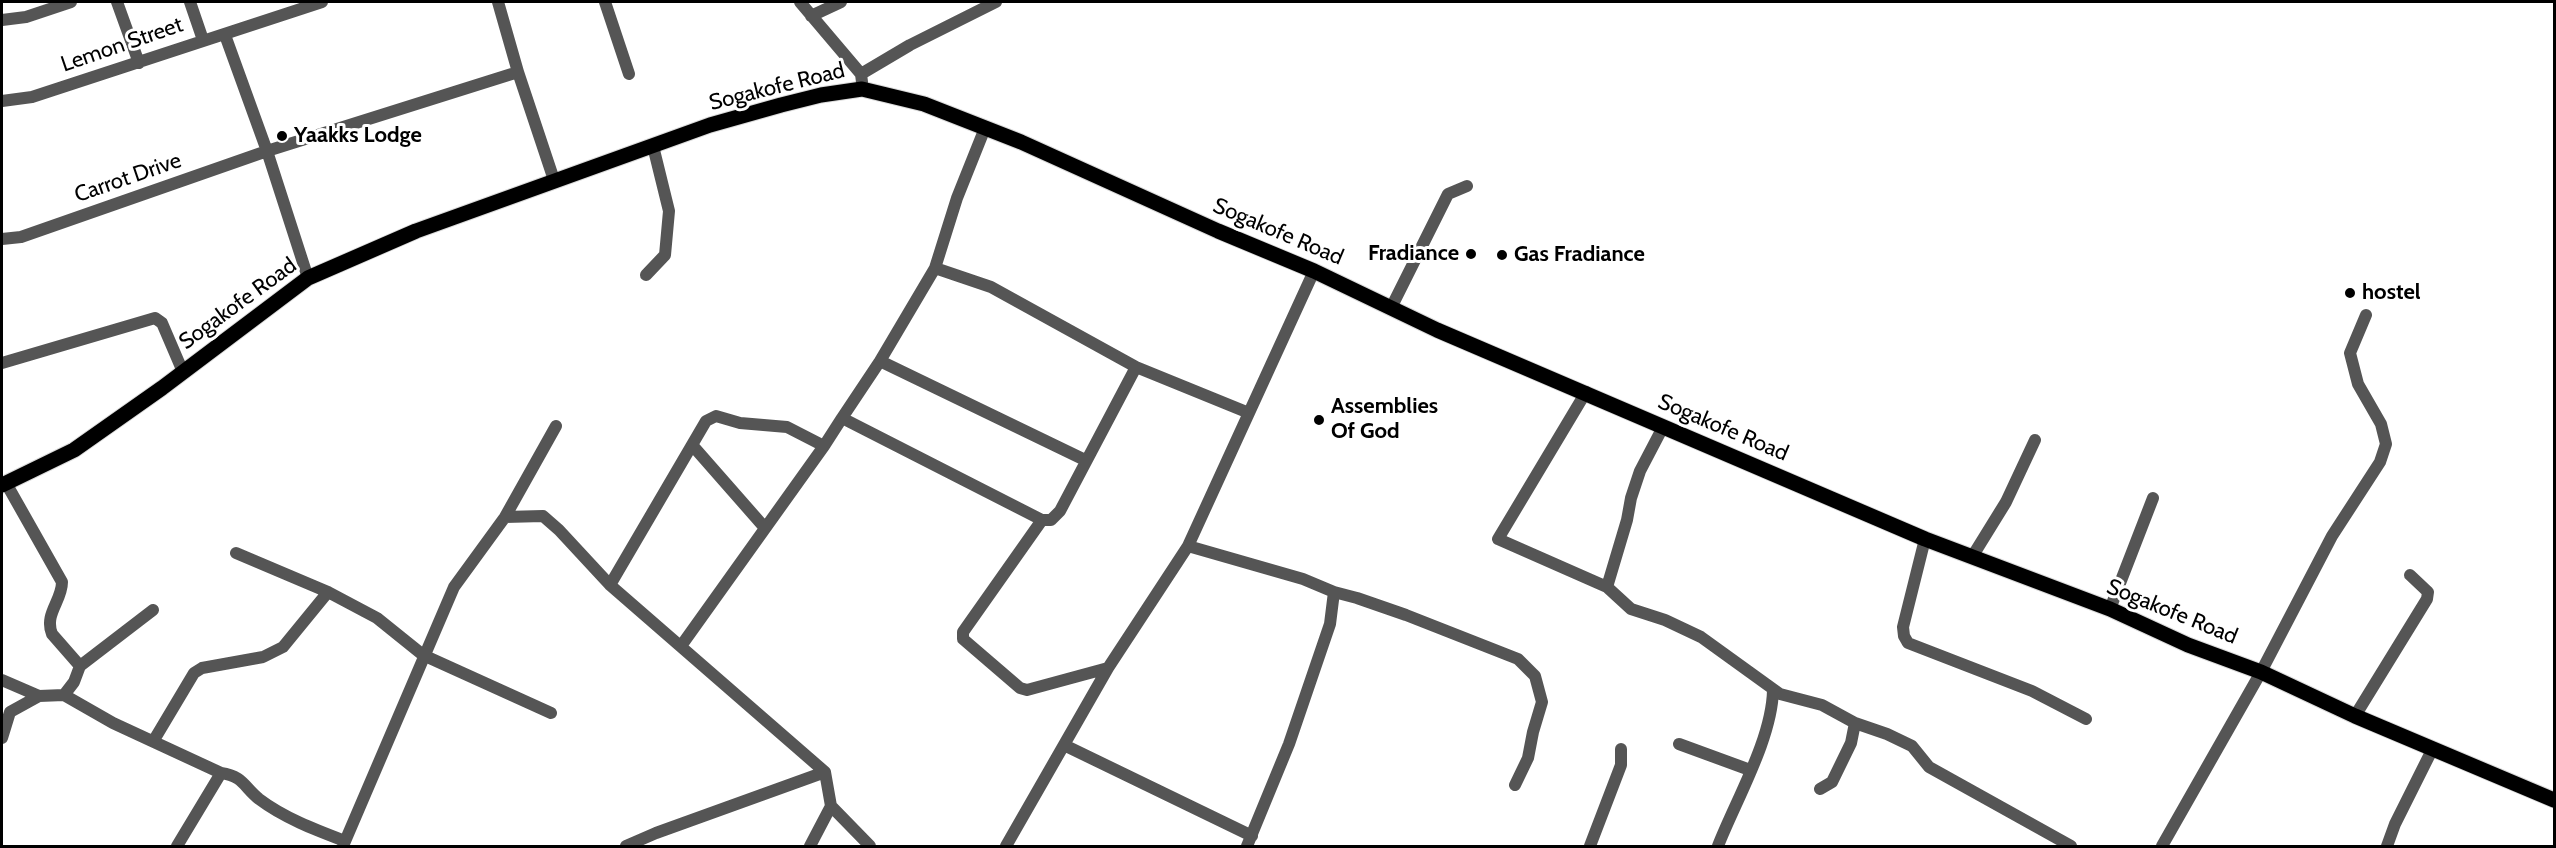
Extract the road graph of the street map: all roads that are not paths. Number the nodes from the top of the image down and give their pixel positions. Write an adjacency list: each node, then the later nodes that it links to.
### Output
1 (71, 2): 11 (street)
2 (117, 2): 14 (street)
3 (190, 2): 13 (street)
4 (322, 2): 12 (street, Lemon Street)
5 (498, 2): 15 (street)
6 (605, 2): 16 (street)
7 (800, 2): 10 (street)
8 (841, 2): 10 (street)
9 (996, 2): 17 (street)
10 (811, 16): 17 (street)
11 (2, 20)
12 (225, 34): 13 (street, Lemon Street); 21 (street)
13 (203, 40): 14 (street, Lemon Street)
14 (139, 63): 18 (street, Lemon Street)
15 (518, 72): 21 (street, Carrot Drive); 22 (street)
16 (629, 74)
17 (862, 82): 19 (main road, Sogakofe Road); 20 (main road, Sogakofe Road)
18 (2, 102)
19 (985, 128): 25 (street); 26 (main road, Sogakofe Road)
20 (653, 146): 22 (main road, Sogakofe Road); 27 (street)
21 (267, 151): 24 (street, Carrot Drive); 28 (street)
22 (554, 180): 28 (main road, Sogakofe Road)
23 (1467, 186): 29 (street)
24 (2, 239)
25 (935, 268): 31 (street); 33 (street)
26 (1314, 271): 29 (main road, Sogakofe Road); 36 (street)
27 (646, 275)
28 (308, 278): 34 (main road, Sogakofe Road)
29 (1391, 308): 35 (main road, Sogakofe Road)
30 (2366, 315): 64 (street)
31 (880, 361): 37 (street); 43 (street)
32 (2, 363): 34 (street)
33 (1136, 367): 36 (street); 43 (street)
34 (183, 372): 44 (main road, Sogakofe Road)
35 (1586, 392): 39 (main road, Sogakofe Road); 55 (street)
36 (1249, 412): 50 (street)
37 (842, 418): 42 (street); 47 (street)
38 (556, 426): 46 (street)
39 (1663, 426): 49 (main road, Sogakofe Road); 55 (street)
40 (2035, 440): 52 (street)
41 (693, 446): 42 (street); 48 (street); 54 (street)
42 (824, 446): 48 (street)
43 (1085, 460): 47 (street)
44 (4, 484): 62 (street)
45 (2153, 498): 58 (street)
46 (505, 517): 54 (street); 61 (street)
47 (1042, 520): 63 (street)
48 (765, 528): 60 (street)
49 (1925, 539): 52 (main road, Sogakofe Road); 71 (street)
50 (1188, 546): 57 (street); 63 (street)
51 (236, 553): 56 (street)
52 (1972, 557): 58 (main road, Sogakofe Road)
53 (2409, 574): 70 (street)
54 (610, 585): 60 (street)
55 (1607, 587): 66 (street)
56 (328, 592): 61 (street); 74 (street)
57 (1334, 592): 82 (street); 86 (street)
58 (2110, 609): 64 (main road, Sogakofe Road)
59 (153, 610): 62 (street)
60 (681, 646): 80 (street)
61 (423, 655): 69 (street); 87 (street)
62 (80, 666): 67 (street)
63 (1108, 668): 76 (street)
64 (2261, 672): 70 (main road, Sogakofe Road); 96 (street)
65 (2, 680): 68 (street)
66 (1773, 690): 72 (street); 79 (street)
67 (64, 694): 68 (street); 74 (street)
68 (39, 696): 73 (street)
69 (551, 713)
70 (2355, 716): 77 (main road, Sogakofe Road)
71 (2086, 719)
72 (1855, 723): 83 (street); 95 (street)
73 (2, 738)
74 (154, 740): 81 (street)
75 (1679, 744): 79 (street)
76 (1064, 745): 86 (street); 92 (street)
77 (2433, 748): 84 (main road, Sogakofe Road); 97 (street)
78 (1621, 749): 93 (street)
79 (1750, 770): 94 (street)
80 (825, 772): 85 (street); 89 (street)
81 (221, 773): 87 (street); 88 (street)
82 (1515, 785)
83 (1820, 789)
84 (2554, 800)
85 (831, 806): 90 (street); 91 (street)
86 (1250, 841)
87 (344, 844)
88 (177, 846)
89 (626, 846)
90 (810, 846)
91 (870, 846)
92 (1006, 846)
93 (1590, 846)
94 (1718, 846)
95 (2072, 846)
96 (2162, 846)
97 (2387, 846)

